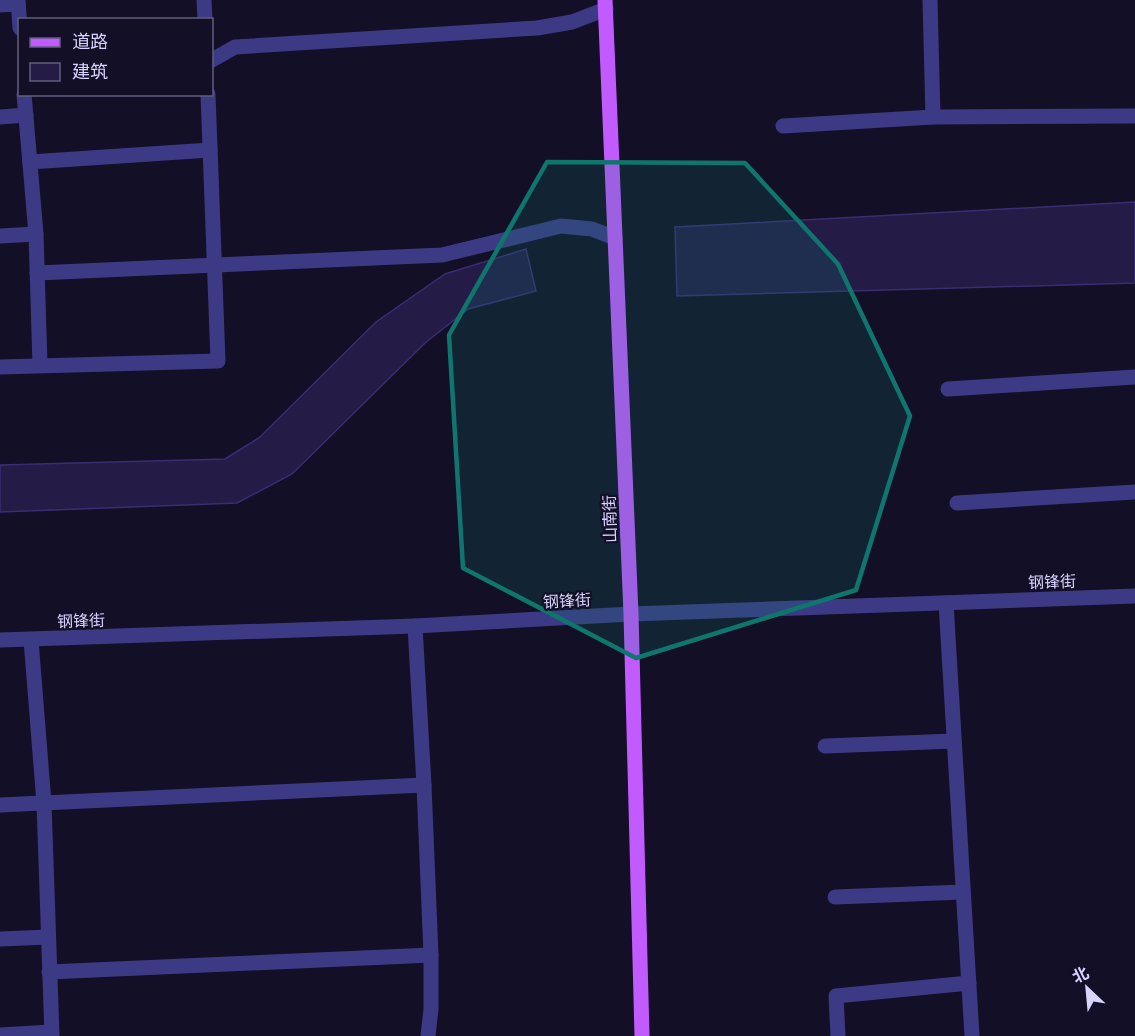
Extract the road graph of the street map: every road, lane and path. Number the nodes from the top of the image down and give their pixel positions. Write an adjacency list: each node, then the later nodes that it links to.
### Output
1 (204, 0): 7 (street)
2 (930, 0): 14 (street)
3 (18, 2): 5 (street); 6 (street)
4 (605, 4): 8 (street); 20 (main road, 山南街)
5 (0, 5)
6 (19, 18)
7 (205, 18)
8 (213, 59)
9 (24, 96): 11 (street)
10 (208, 96): 16 (street)
11 (26, 116): 13 (street); 17 (street)
12 (1135, 116): 14 (street)
13 (0, 117)
14 (933, 117): 15 (street)
15 (783, 126)
16 (210, 150): 17 (street); 21 (street)
17 (30, 162): 18 (street)
18 (36, 234): 19 (street); 22 (street)
19 (0, 236)
20 (615, 238): 21 (street); 31 (main road, 山南街)
21 (214, 267): 22 (street); 23 (street)
22 (37, 273): 23 (street)
23 (40, 365): 24 (street)
24 (0, 367)
25 (1135, 377): 26 (street)
26 (948, 389)
27 (1135, 492): 28 (street)
28 (957, 503)
29 (1135, 596): 30 (street, 钢锋街)
30 (946, 603): 31 (street, 钢锋街); 35 (street)
31 (631, 614): 32 (street, 钢锋街); 50 (main road, 山南街)
32 (415, 626): 34 (street, 钢锋街); 37 (street)
33 (0, 640): 34 (street, 钢锋街)
34 (31, 640): 38 (street)
35 (954, 741): 36 (street); 40 (street)
36 (825, 747)
37 (424, 785): 38 (street); 44 (street)
38 (44, 803): 39 (street); 42 (street)
39 (0, 805)
40 (963, 892): 41 (street); 46 (street)
41 (835, 897)
42 (48, 937): 43 (street); 45 (street)
43 (0, 939)
44 (431, 955): 45 (street); 49 (street)
45 (49, 972): 47 (street)
46 (969, 983): 51 (street); 52 (street)
47 (51, 1034): 48 (street)
48 (0, 1035)
49 (428, 1036)
50 (642, 1036)
51 (838, 1036)
52 (972, 1036)

